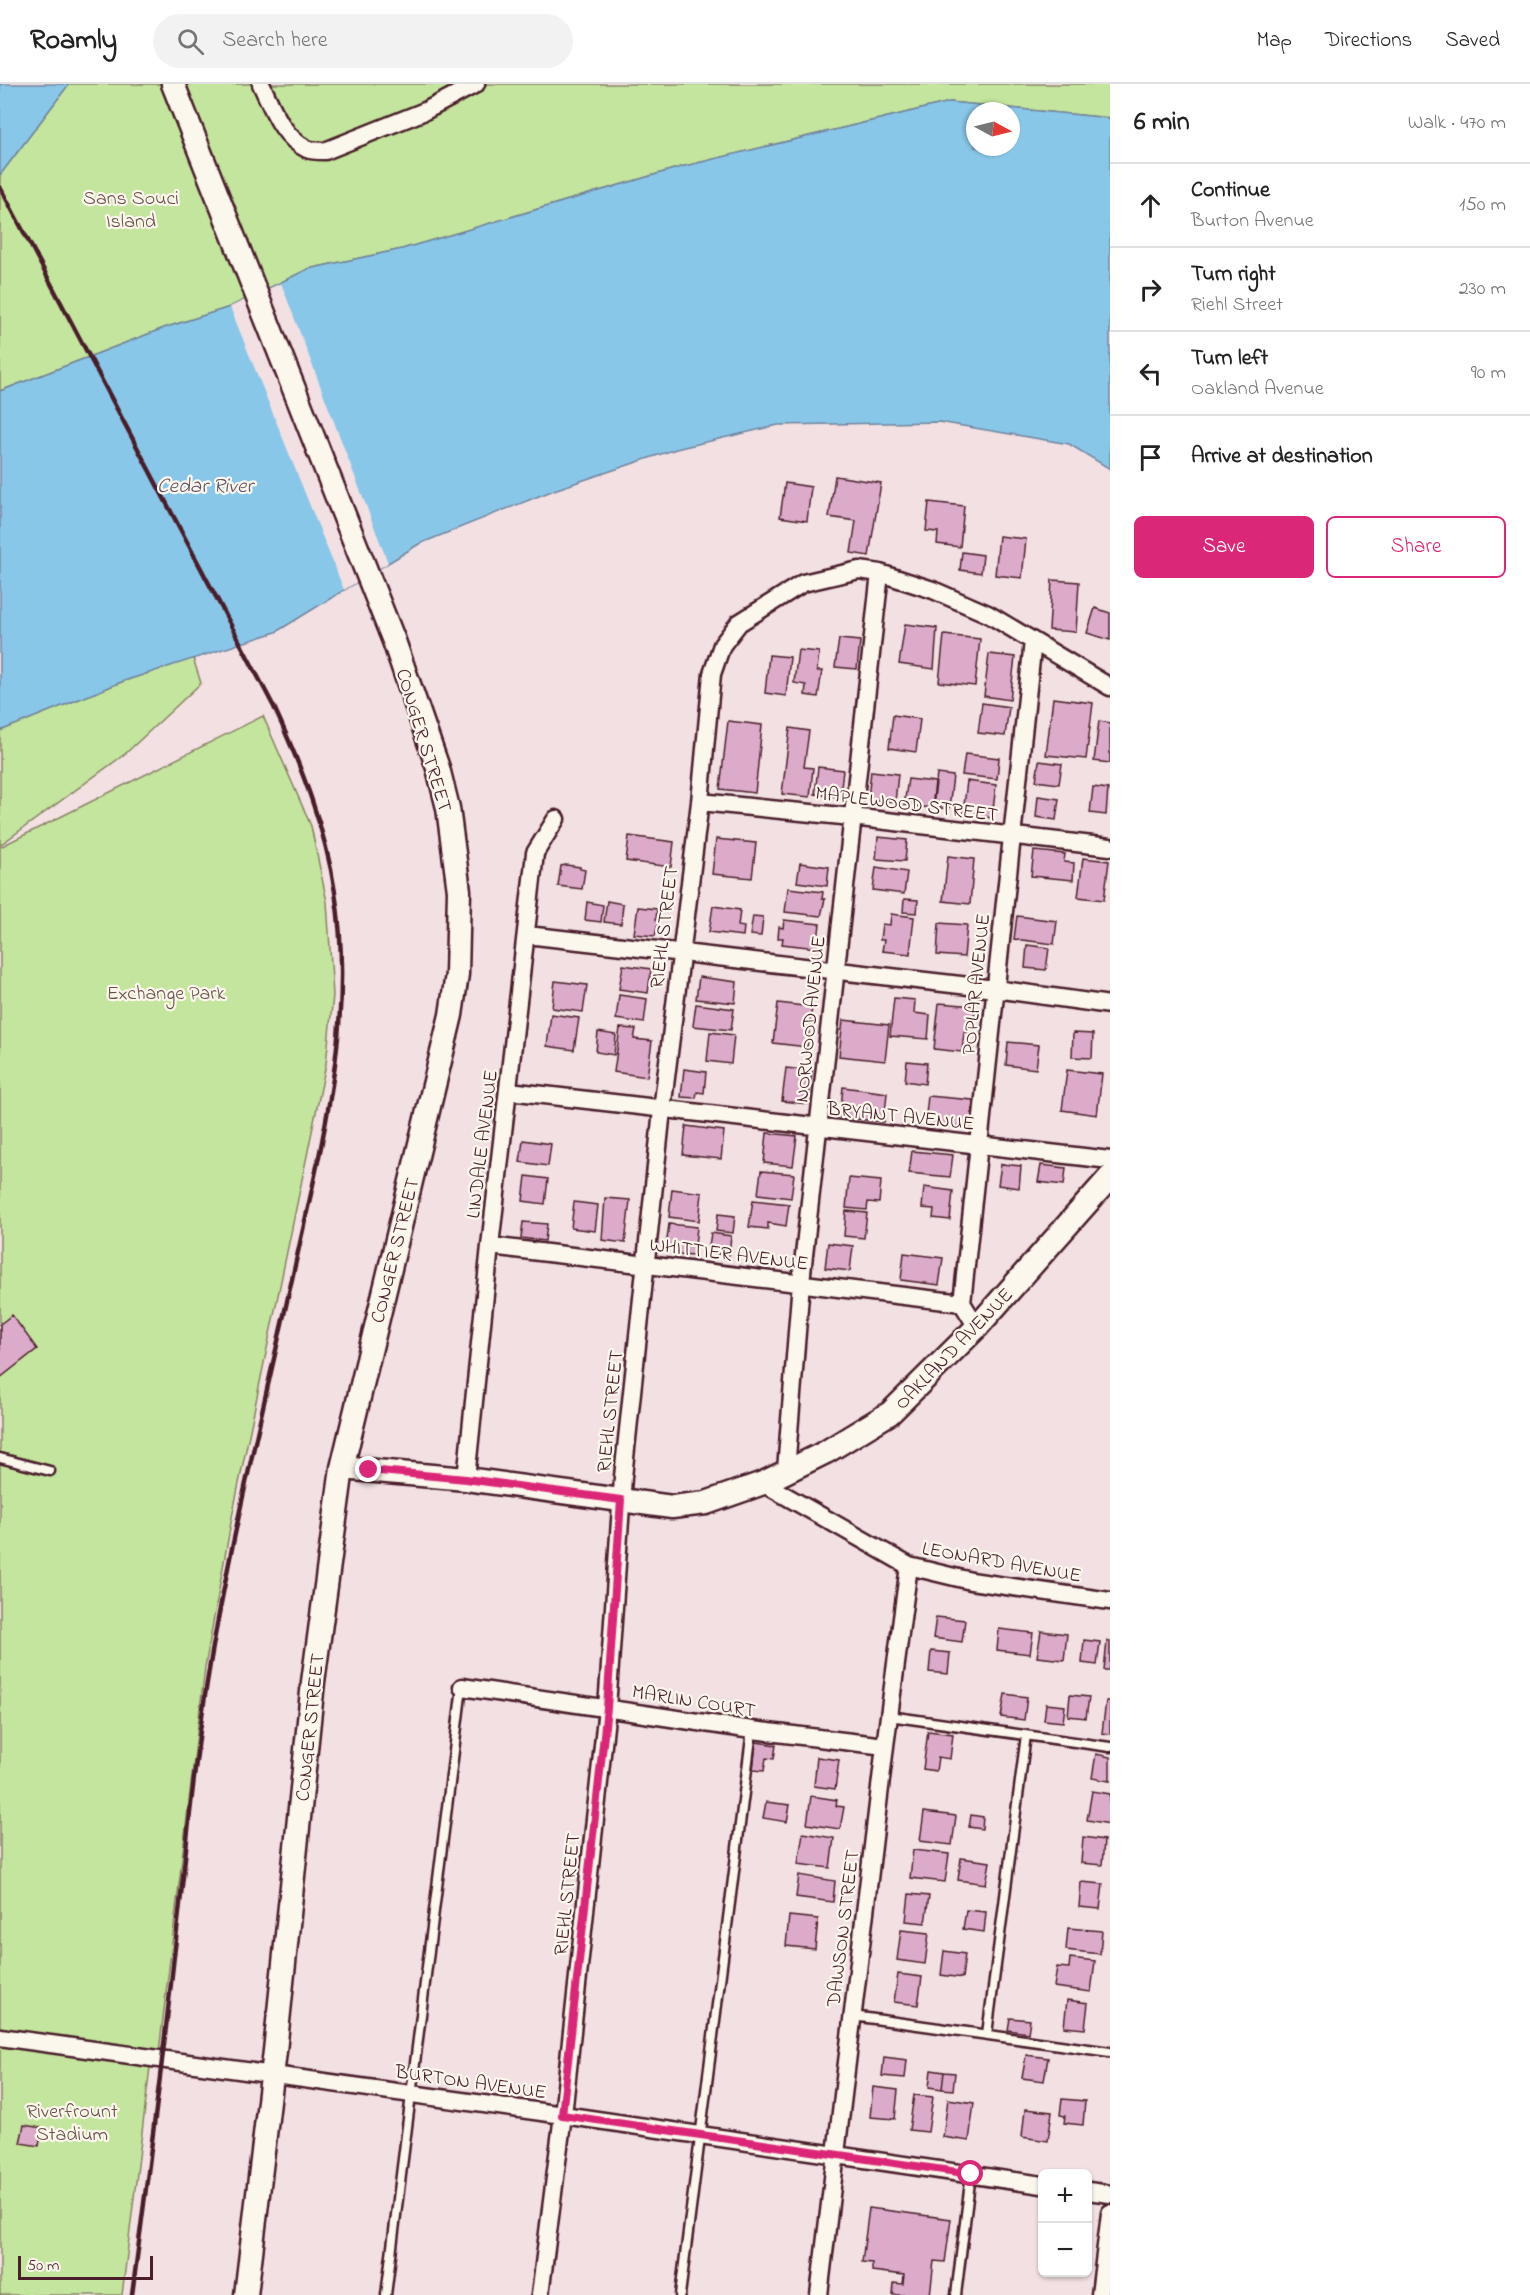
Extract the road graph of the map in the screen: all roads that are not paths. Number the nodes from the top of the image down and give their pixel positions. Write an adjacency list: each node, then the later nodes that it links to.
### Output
1 (173, 84): 29 (main road, CONGER STREET)
2 (261, 84): 3 (street)
3 (476, 84)
4 (880, 573): 5 (street, RIEHL STREET); 7 (street, RIEHL STREET); 8 (street, NORWOOD AVENUE)
5 (1033, 641): 6 (street, RIEHL STREET); 10 (street, POPLAR AVENUE)
6 (1110, 687)
7 (700, 802): 8 (street, MAPLEWOOD STREET); 13 (street, RIEHL STREET)
8 (852, 817): 10 (street, MAPLEWOOD STREET); 14 (street, NORWOOD AVENUE)
9 (556, 819): 12 (street, LINDALE AVENUE)
10 (1013, 836): 11 (street, MAPLEWOOD STREET); 15 (street, POPLAR AVENUE)
11 (1110, 847)
12 (527, 935): 13 (street); 17 (street, LINDALE AVENUE)
13 (680, 953): 14 (street); 18 (street, RIEHL STREET)
14 (837, 970): 15 (street); 19 (street, NORWOOD AVENUE)
15 (995, 989): 16 (street); 20 (street, POPLAR AVENUE)
16 (1110, 1005)
17 (509, 1091): 18 (street, BRYANT AVENUE); 23 (street, LINDALE AVENUE)
18 (662, 1110): 19 (street, BRYANT AVENUE); 24 (street, RIEHL STREET)
19 (818, 1127): 20 (street, BRYANT AVENUE); 25 (street, NORWOOD AVENUE)
20 (979, 1145): 21 (street, BRYANT AVENUE); 26 (street, POPLAR AVENUE)
21 (1110, 1160)
22 (1110, 1177): 27 (main road, OAKLAND AVENUE)
23 (490, 1246): 24 (street, WHITTIER AVENUE); 32 (street, LINDALE AVENUE)
24 (645, 1264): 25 (street, WHITTIER AVENUE); 34 (street, RIEHL STREET)
25 (801, 1282): 26 (street, WHITTIER AVENUE); 30 (street, NORWOOD AVENUE)
26 (962, 1303): 27 (street)
27 (976, 1327): 30 (main road, OAKLAND AVENUE)
28 (0, 1458): 31 (lane)
29 (342, 1468): 32 (main road, OAKLAND AVENUE); 48 (main road, CONGER STREET)
30 (786, 1470): 33 (main road, OAKLAND AVENUE)
31 (50, 1471)
32 (466, 1479): 34 (main road, OAKLAND AVENUE)
33 (763, 1483): 34 (main road, OAKLAND AVENUE); 35 (street, LEONARD AVENUE)
34 (621, 1500): 38 (street, RIEHL STREET)
35 (909, 1566): 36 (street, LEONARD AVENUE); 39 (street, DAWSON STREET)
36 (1110, 1601)
37 (462, 1687): 38 (street, MARLIN COURT); 49 (lane)
38 (607, 1708): 40 (street, MARLIN COURT); 50 (street, RIEHL STREET)
39 (889, 1716): 41 (lane); 42 (street, DAWSON STREET)
40 (752, 1730): 42 (street, MARLIN COURT); 51 (lane)
41 (1026, 1735): 43 (lane); 45 (lane)
42 (885, 1746): 44 (street, DAWSON STREET)
43 (1110, 1747)
44 (852, 2016): 45 (lane); 52 (street, DAWSON STREET)
45 (987, 2034): 47 (lane)
46 (0, 2037): 48 (street, BURTON AVENUE)
47 (1110, 2052)
48 (273, 2076): 49 (street, BURTON AVENUE); 58 (main road, CONGER STREET)
49 (411, 2095): 50 (street, BURTON AVENUE); 59 (lane)
50 (562, 2115): 51 (street, BURTON AVENUE); 60 (street, RIEHL STREET)
51 (700, 2135): 52 (street, BURTON AVENUE); 61 (lane)
52 (836, 2156): 53 (street, BURTON AVENUE); 62 (street, DAWSON STREET)
53 (971, 2174): 54 (street, BURTON AVENUE); 63 (lane)
54 (1038, 2184)
55 (1092, 2192): 56 (street)
56 (1110, 2194)
57 (1110, 2212): 64 (street)
58 (246, 2295)
59 (386, 2295)
60 (540, 2295)
61 (680, 2295)
62 (819, 2295)
63 (956, 2295)
64 (1100, 2295)

